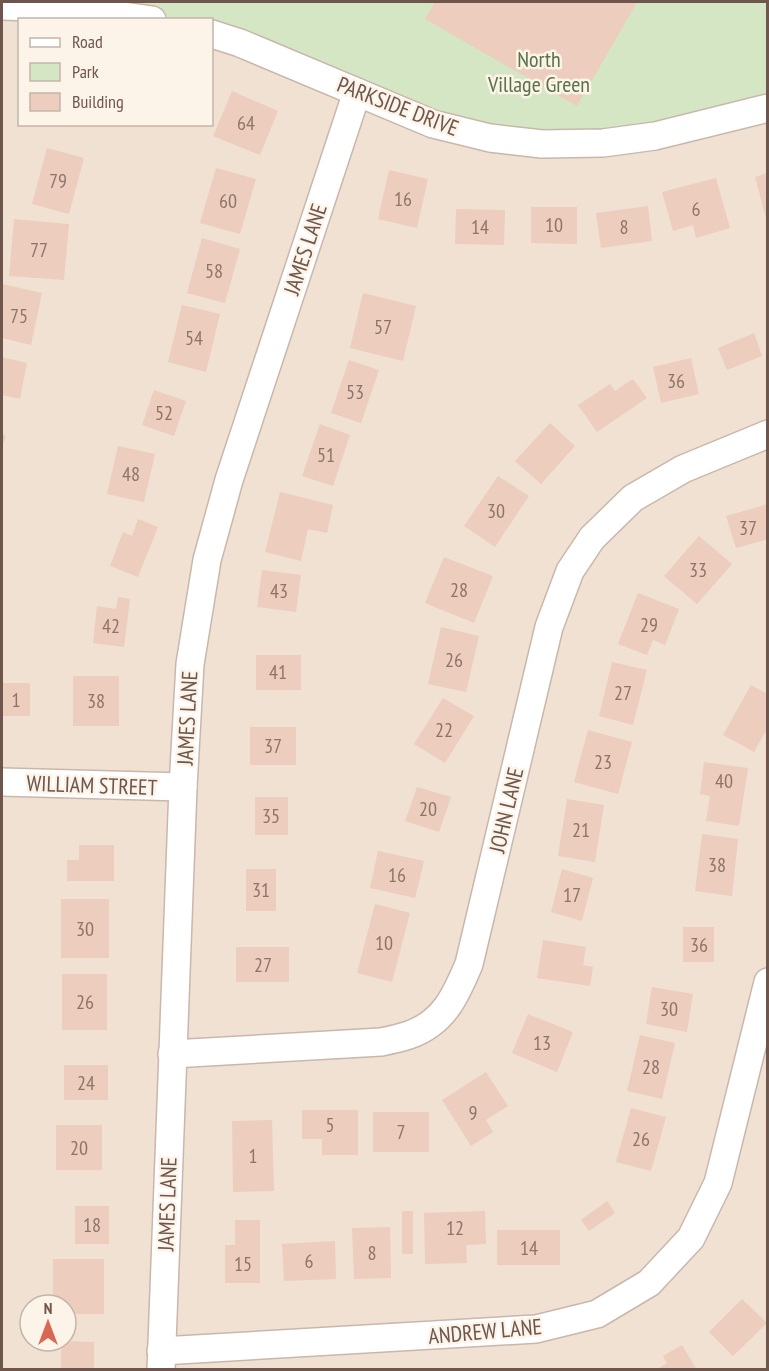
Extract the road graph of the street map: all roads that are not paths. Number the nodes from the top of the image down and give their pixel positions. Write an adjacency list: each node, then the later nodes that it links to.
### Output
1 (2, 4): 2 (street)
2 (138, 18)
3 (213, 34): 4 (street, PARKSIDE DRIVE)
4 (357, 92): 5 (street, PARKSIDE DRIVE); 8 (street, JAMES LANE)
5 (768, 108)
6 (768, 434): 10 (street, JOHN LANE)
7 (2, 782): 8 (street, WILLIAM STREET)
8 (183, 787): 10 (street, JAMES LANE)
9 (768, 982): 11 (street, ANDREW LANE)
10 (172, 1054): 11 (street, JAMES LANE)
11 (161, 1360)

